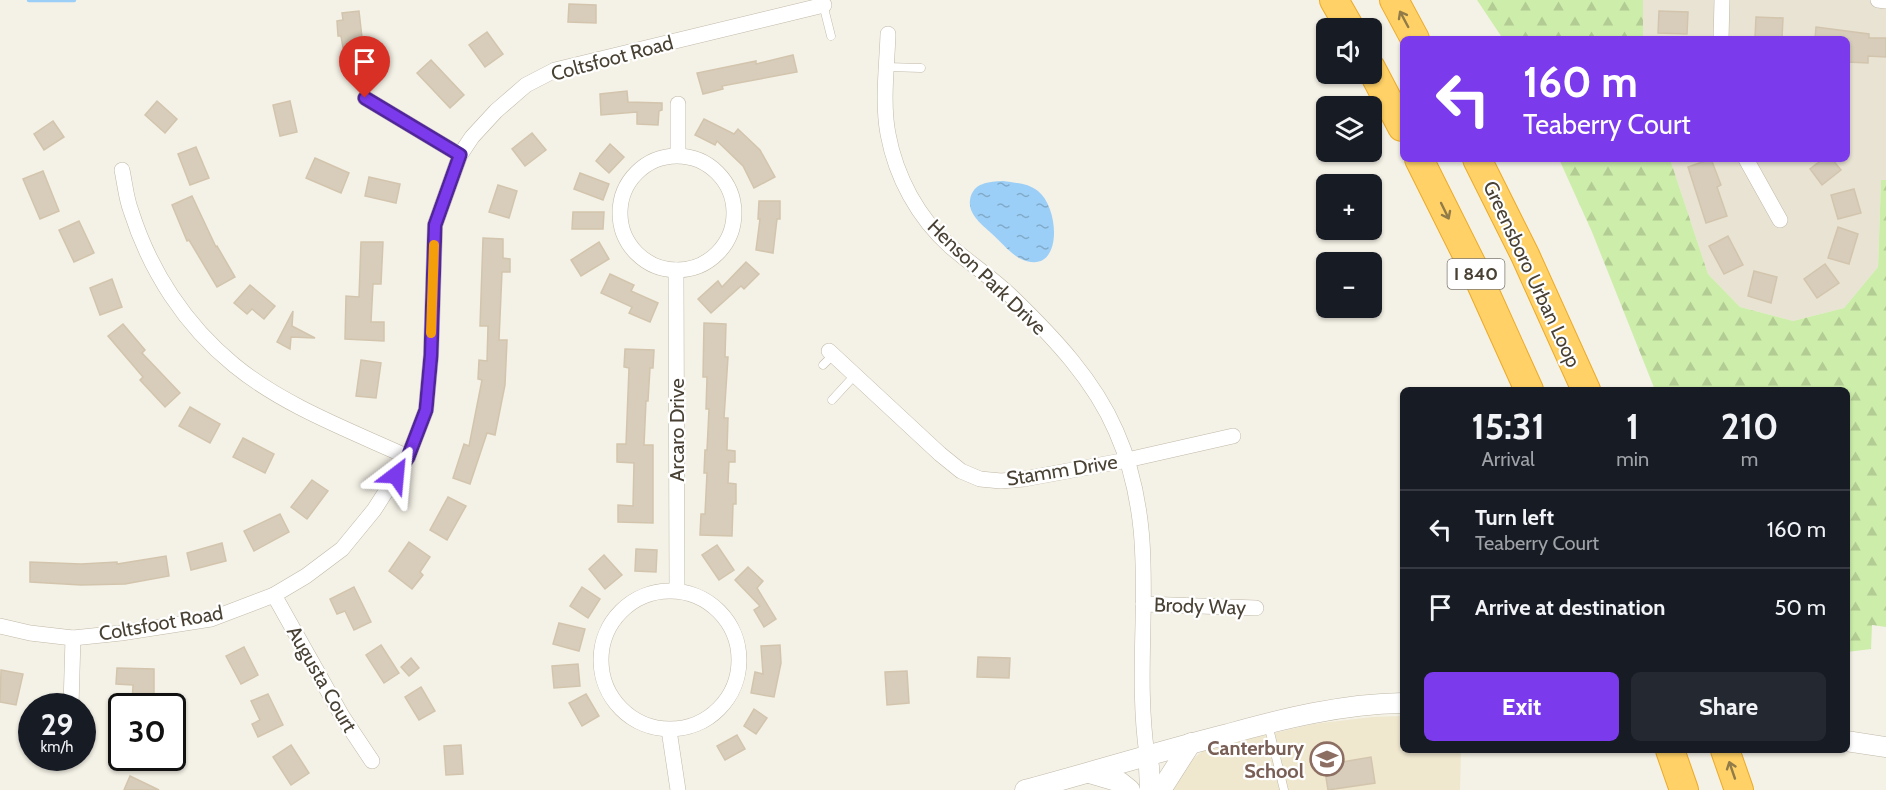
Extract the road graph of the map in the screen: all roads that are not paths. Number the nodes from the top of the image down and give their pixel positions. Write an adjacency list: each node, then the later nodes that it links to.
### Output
1 (1334, 0): 7 (highway)
2 (1394, 0): 10 (highway, one-way to 2)
3 (1722, 0): 11 (street)
4 (1878, 0): 5 (street)
5 (1886, 1)
6 (823, 3): 9 (lane); 18 (street, Coltsfoot Road)
7 (1344, 18)
8 (888, 34): 12 (street, Henson Park Drive)
9 (831, 36)
10 (1413, 36)
11 (1721, 36)
12 (887, 66): 13 (lane); 33 (street, Henson Park Drive)
13 (921, 68)
14 (1379, 84): 17 (highway)
15 (365, 98): 18 (street)
16 (678, 105): 19 (street)
17 (1400, 123)
18 (460, 155): 32 (street, Coltsfoot Road)
19 (678, 155): 25 (street); 25 (street)
20 (1420, 162): 28 (highway, I 840, one-way to 28)
21 (1478, 162): 29 (highway, Greensboro Urban Loop / I 840)
22 (1748, 162): 24 (street)
23 (122, 170): 32 (street)
24 (1780, 220)
25 (676, 270): 34 (street, Arcaro Drive)
26 (829, 357): 27 (street, Stamm Drive)
27 (855, 375): 30 (lane); 33 (street, Stamm Drive)
28 (1528, 387)
29 (1585, 387)
30 (832, 400)
31 (1233, 436): 33 (street, Stamm Drive)
32 (408, 457): 35 (street, Coltsfoot Road)
33 (1126, 460): 36 (street, Henson Park Drive)
34 (677, 590): 43 (street); 43 (street)
35 (274, 595): 39 (street, Coltsfoot Road); 50 (street, Augusta Court)
36 (1143, 604): 37 (street, Brody Way); 49 (street, Henson Park Drive)
37 (1256, 608)
38 (0, 626): 39 (street, Coltsfoot Road)
39 (73, 638): 40 (street)
40 (71, 693)
41 (1400, 703): 42 (street)
42 (1268, 723): 45 (street); 57 (lane)
43 (669, 730): 52 (street)
44 (1850, 742): 46 (street)
45 (1191, 743): 49 (street); 56 (street)
46 (1886, 747)
47 (1671, 753): 58 (highway)
48 (1726, 753): 59 (highway, one-way to 48)
49 (1147, 755): 51 (street); 55 (street)
50 (372, 760)
51 (1089, 773): 53 (street); 54 (street)
52 (678, 790)
53 (1025, 790)
54 (1130, 790)
55 (1150, 790)
56 (1161, 790)
57 (1284, 790)
58 (1684, 790)
59 (1739, 790)

